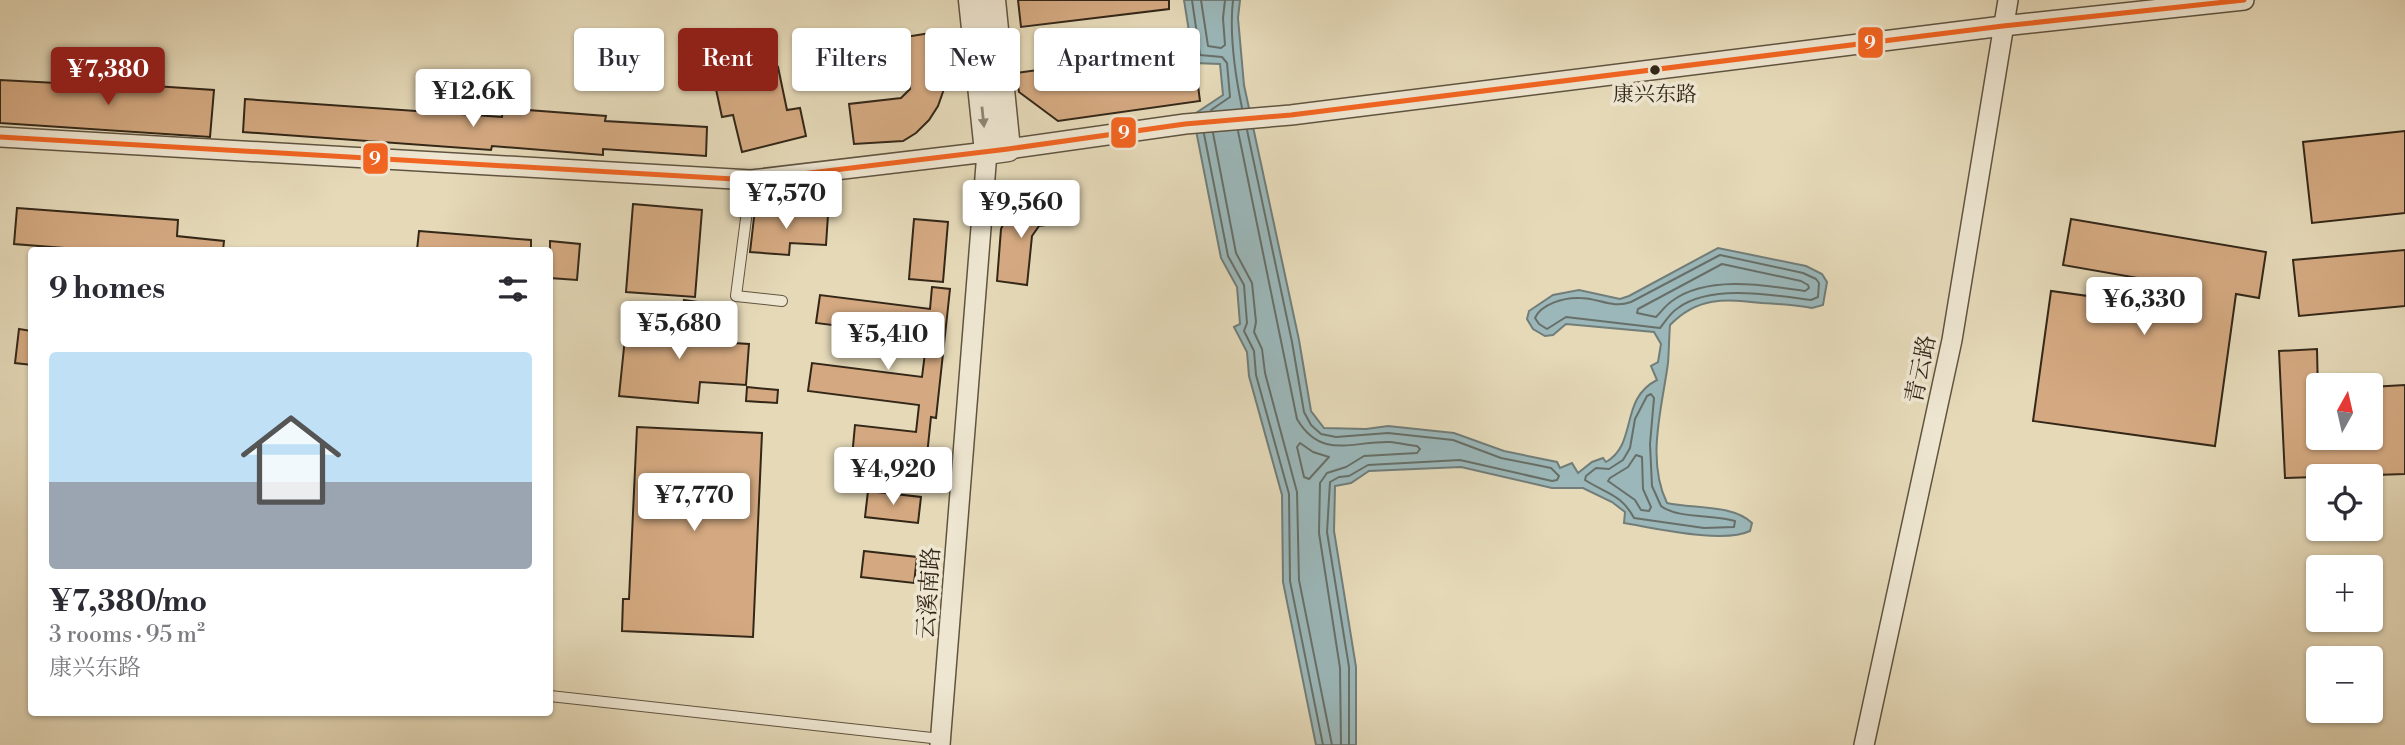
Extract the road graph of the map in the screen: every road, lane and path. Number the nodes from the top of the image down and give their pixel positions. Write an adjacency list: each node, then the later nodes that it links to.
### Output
1 (971, 0): 7 (street, one-way to 7)
2 (993, 0): 7 (street)
3 (2008, 0): 5 (street, 青云路)
4 (2244, 0): 5 (street)
5 (2003, 26): 7 (street); 12 (street, 青云路)
6 (0, 137): 8 (street)
7 (998, 150): 8 (street); 11 (street, 云溪南路)
8 (751, 180): 9 (lane)
9 (782, 301)
10 (553, 696): 11 (lane)
11 (941, 742)
12 (1864, 745)

